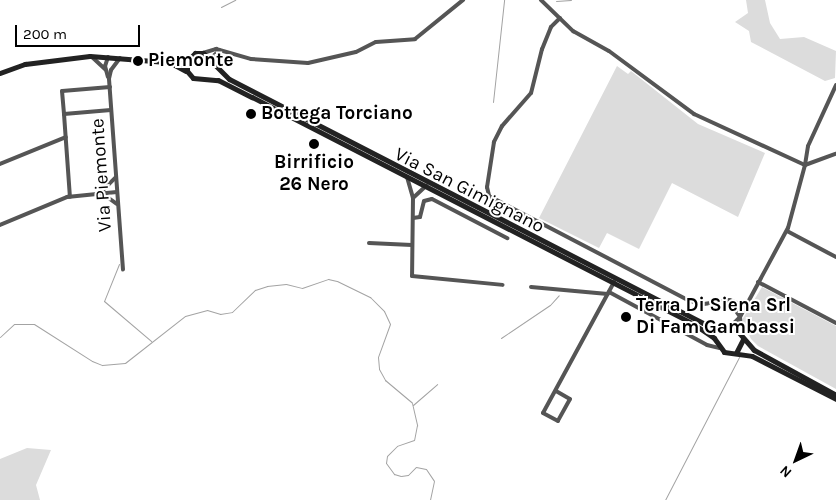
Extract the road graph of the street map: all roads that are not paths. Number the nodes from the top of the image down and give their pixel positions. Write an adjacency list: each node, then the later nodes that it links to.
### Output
1 (463, 0): 6 (street)
2 (541, 0): 4 (street)
3 (553, 0): 4 (street)
4 (549, 5): 5 (street)
5 (560, 18): 26 (street); 49 (street)
6 (220, 50): 7 (street); 12 (street)
7 (203, 54): 11 (main road); 12 (main road)
8 (110, 55): 9 (main road); 10 (main road); 14 (street)
9 (90, 56): 14 (street); 16 (main road)
10 (122, 56): 13 (main road); 18 (street)
11 (189, 57): 13 (main road); 15 (main road)
12 (211, 61): 17 (main road); 56 (main road, Via San Gimignano)
13 (166, 62): 15 (main road)
14 (106, 69): 18 (street, Via Piemonte)
15 (187, 71): 17 (main road)
16 (0, 73)
17 (204, 78): 28 (main road, Via San Gimignano)
18 (109, 79): 20 (street, Via Piemonte)
19 (836, 85): 26 (street)
20 (110, 87): 21 (street, Via Piemonte); 22 (street)
21 (111, 110): 22 (street); 27 (street, Via Piemonte)
22 (64, 114): 23 (street)
23 (66, 137): 25 (street); 32 (street)
24 (836, 154): 26 (street)
25 (0, 164)
26 (805, 166): 37 (street)
27 (116, 176): 30 (street, Via Piemonte); 31 (street)
28 (407, 176): 29 (main road, Via San Gimignano); 33 (street)
29 (426, 186): 33 (street); 43 (main road, Via San Gimignano)
30 (117, 192): 31 (street); 34 (street, Via Piemonte)
31 (99, 193): 32 (street); 34 (street)
32 (70, 197): 36 (street)
33 (413, 198): 35 (street)
34 (118, 206): 42 (street, Via Piemonte)
35 (413, 218): 38 (street); 40 (street)
36 (0, 225)
37 (787, 231): 41 (street); 44 (street)
38 (507, 238)
39 (369, 243): 40 (street)
40 (412, 245): 45 (street)
41 (836, 257)
42 (123, 269)
43 (614, 282): 47 (street); 59 (main road, Via San Gimignano)
44 (758, 282): 48 (street); 54 (street)
45 (504, 285)
46 (531, 287): 47 (street)
47 (609, 293): 60 (street); 62 (street)
48 (750, 297): 50 (street); 52 (street)
49 (727, 300): 50 (street); 51 (street)
50 (737, 302): 52 (street)
51 (734, 306): 52 (street); 53 (street)
52 (745, 308): 53 (street)
53 (740, 317): 55 (street); 57 (street)
54 (836, 323)
55 (730, 327): 56 (main road); 57 (main road)
56 (722, 330): 59 (main road)
57 (741, 333): 58 (main road)
58 (743, 339): 61 (main road); 63 (main road)
59 (717, 340): 60 (main road)
60 (719, 348): 61 (main road)
61 (736, 352): 64 (main road)
62 (556, 391): 62 (street)
63 (836, 394)
64 (836, 399)

